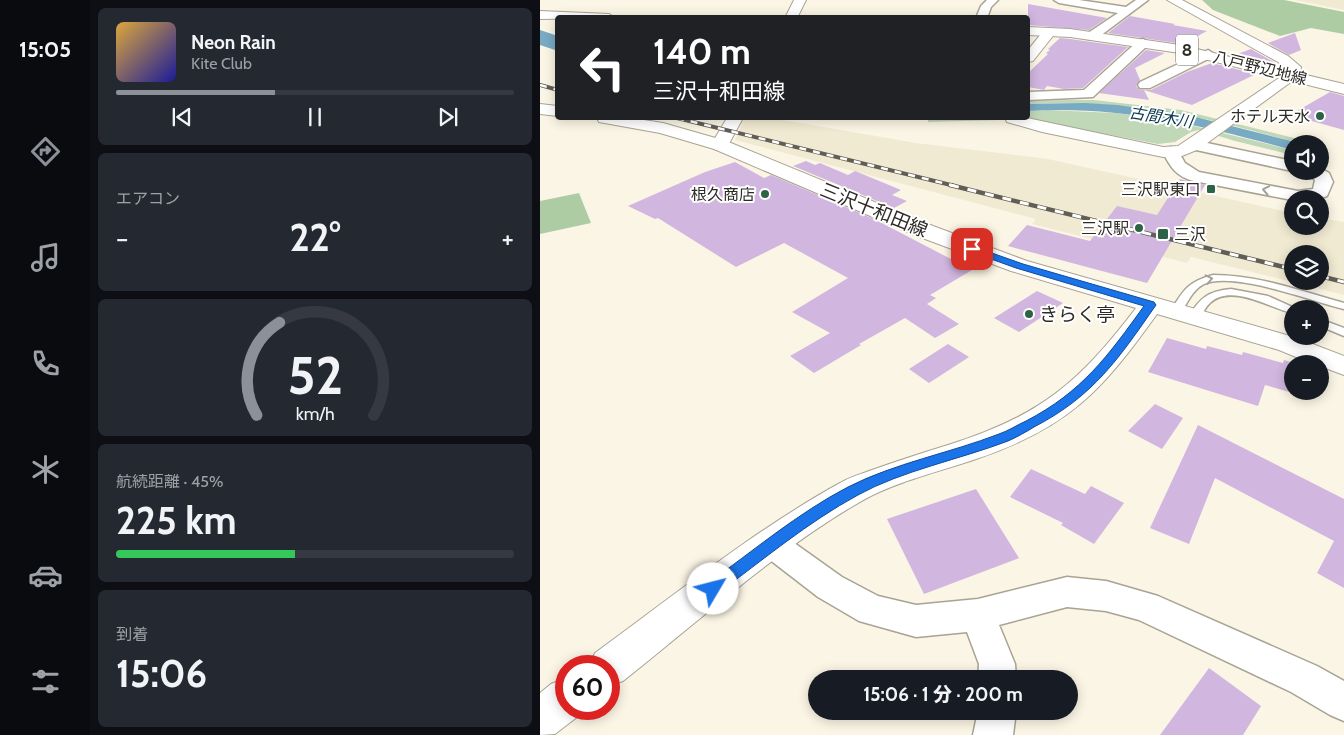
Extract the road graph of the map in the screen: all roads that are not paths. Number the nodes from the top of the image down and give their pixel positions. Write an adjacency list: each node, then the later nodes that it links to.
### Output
1 (800, 0): 8 (main road)
2 (993, 0): 9 (street)
3 (1059, 0): 6 (street)
4 (1143, 0): 6 (street)
5 (1173, 0): 17 (main road)
6 (1128, 11): 13 (street)
7 (540, 15): 10 (main road)
8 (792, 15)
9 (982, 15)
10 (555, 16)
11 (1030, 31): 12 (main road, 八戸野辺地線 / 8)
12 (1050, 32): 13 (main road, 八戸野辺地線 / 8); 16 (main road)
13 (1092, 36): 14 (main road, 八戸野辺地線 / 8)
14 (1143, 42): 15 (main road, 八戸野辺地線 / 8); 20 (street)
15 (1208, 54): 17 (main road, 八戸野辺地線 / 8); 18 (street)
16 (1030, 56)
17 (1292, 76): 19 (main road, 八戸野辺地線 / 8); 26 (main road)
18 (1145, 84)
19 (1344, 89)
20 (1030, 96)
21 (540, 109): 22 (main road)
22 (555, 111)
23 (617, 120): 27 (main road, 三沢十和田線)
24 (734, 120): 27 (main road)
25 (1021, 120): 28 (main road)
26 (1193, 145): 28 (main road); 29 (street)
27 (720, 146): 33 (main road, 三沢十和田線)
28 (1171, 152): 30 (street, one-way to 28)
29 (1284, 164)
30 (1323, 180)
31 (1344, 306): 33 (lane, one-way to 31)
32 (1284, 307): 33 (lane)
33 (1174, 311): 36 (main road, 三沢十和田線); 37 (main road)
34 (1329, 326): 35 (lane)
35 (1344, 332)
36 (1344, 366)
37 (772, 544): 38 (street); 39 (main road)
38 (978, 615): 40 (street); 41 (street)
39 (620, 660)
40 (997, 670)
41 (1344, 702)
42 (555, 707): 43 (main road)
43 (540, 719)
44 (996, 720): 45 (street)
45 (993, 735)

